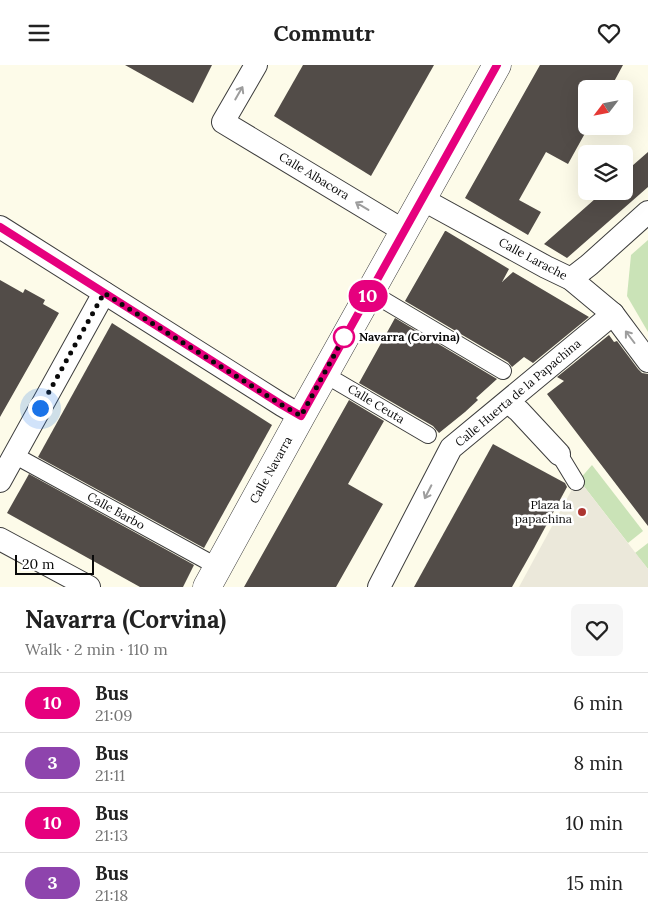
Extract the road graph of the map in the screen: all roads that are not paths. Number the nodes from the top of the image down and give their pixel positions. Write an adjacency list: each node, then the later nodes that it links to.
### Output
1 (256, 65): 6 (street, Calle Albacora, one-way to 1)
2 (497, 65): 3 (street, Calle Navarra)
3 (422, 199): 6 (street, Calle Navarra); 7 (street, Calle Larache)
4 (648, 212): 7 (street)
5 (0, 227): 9 (street)
6 (404, 231): 8 (street, Calle Navarra)
7 (571, 279): 10 (street, Calle Larache)
8 (370, 292): 12 (street, Calle Navarra); 13 (street)
9 (104, 293): 15 (street); 18 (street)
10 (613, 314): 11 (street, Calle Larache, one-way to 10); 13 (street, Calle Huerta de la Papachina)
11 (648, 361)
12 (324, 374): 15 (street, Calle Navarra); 16 (street, Calle Ceuta)
13 (513, 378): 14 (street, Calle Huerta de la Papachina)
14 (508, 402): 16 (street, Calle Huerta de la Papachina); 17 (street)
15 (301, 416): 22 (street, Calle Navarra)
16 (438, 441): 24 (street, Calle Huerta de la Papachina, one-way to 24)
17 (559, 454): 20 (street)
18 (14, 455): 19 (street); 22 (street, Calle Barbo)
19 (0, 481)
20 (576, 482)
21 (0, 539): 23 (street)
22 (213, 577)
23 (89, 587)
24 (379, 587)

